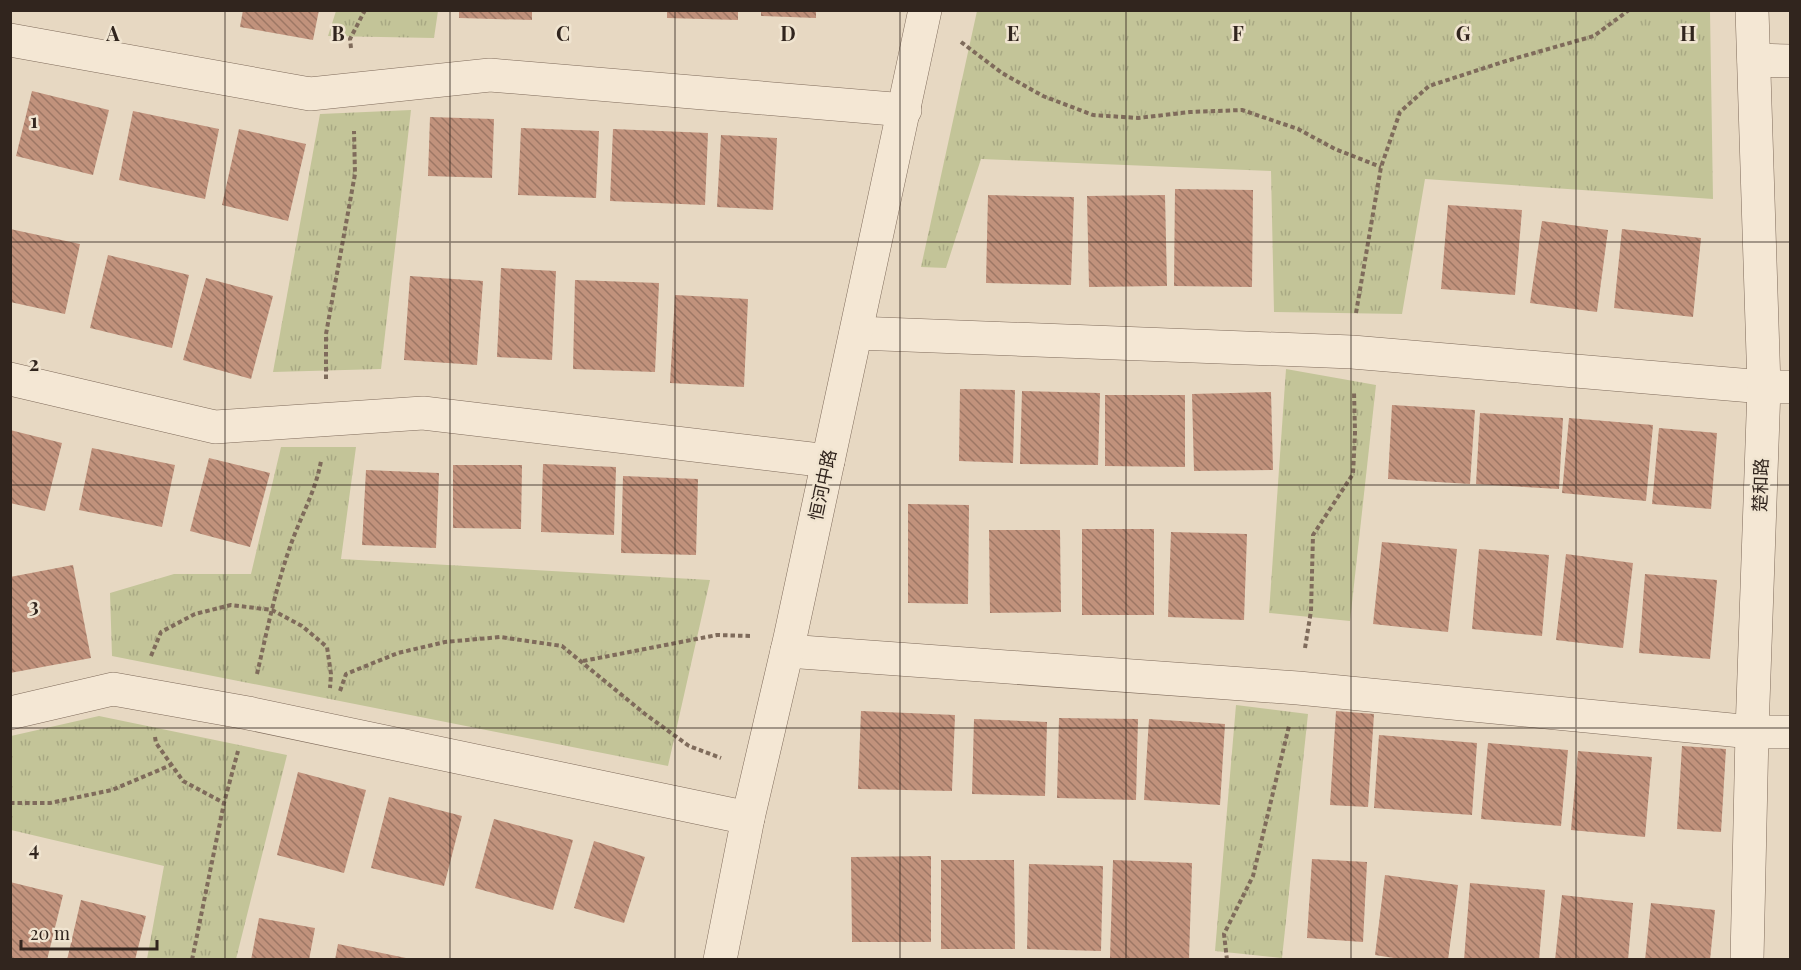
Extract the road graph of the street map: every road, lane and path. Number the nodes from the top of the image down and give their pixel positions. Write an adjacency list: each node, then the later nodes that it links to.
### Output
1 (365, 10): 8 (path)
2 (1629, 10): 10 (path)
3 (1752, 10): 6 (street, 楚和路)
4 (923, 21): 9 (street, 恒河中路); 10 (path)
5 (10, 40): 8 (street)
6 (1754, 60): 7 (street); 14 (street, 楚和路)
7 (1791, 61)
8 (352, 90): 9 (street); 15 (path)
9 (905, 110): 11 (street, 恒河中路)
10 (1381, 166): 12 (path)
11 (856, 333): 12 (street); 16 (street, 恒河中路)
12 (1352, 352): 14 (street); 20 (path)
13 (10, 379): 15 (street)
14 (1777, 387): 25 (street, 楚和路)
15 (326, 420): 16 (street); 17 (path)
16 (828, 461): 18 (street, 恒河中路)
17 (272, 610): 21 (path); 23 (path); 24 (path)
18 (788, 644): 19 (path); 20 (street); 28 (street, 恒河中路)
19 (582, 662): 24 (path); 28 (path)
20 (1298, 687): 25 (street); 34 (path)
21 (147, 694): 22 (street); 23 (street); 27 (path)
22 (10, 713)
23 (248, 713): 24 (street); 30 (path)
24 (328, 730): 31 (street)
25 (1752, 732): 26 (street); 35 (street, 楚和路)
26 (1791, 732)
27 (171, 765): 29 (path); 30 (path)
28 (758, 772): 31 (street, 恒河中路)
29 (10, 803)
30 (224, 803): 32 (path)
31 (748, 818): 33 (street, 恒河中路)
32 (192, 960)
33 (720, 960)
34 (1227, 960)
35 (1748, 960)

